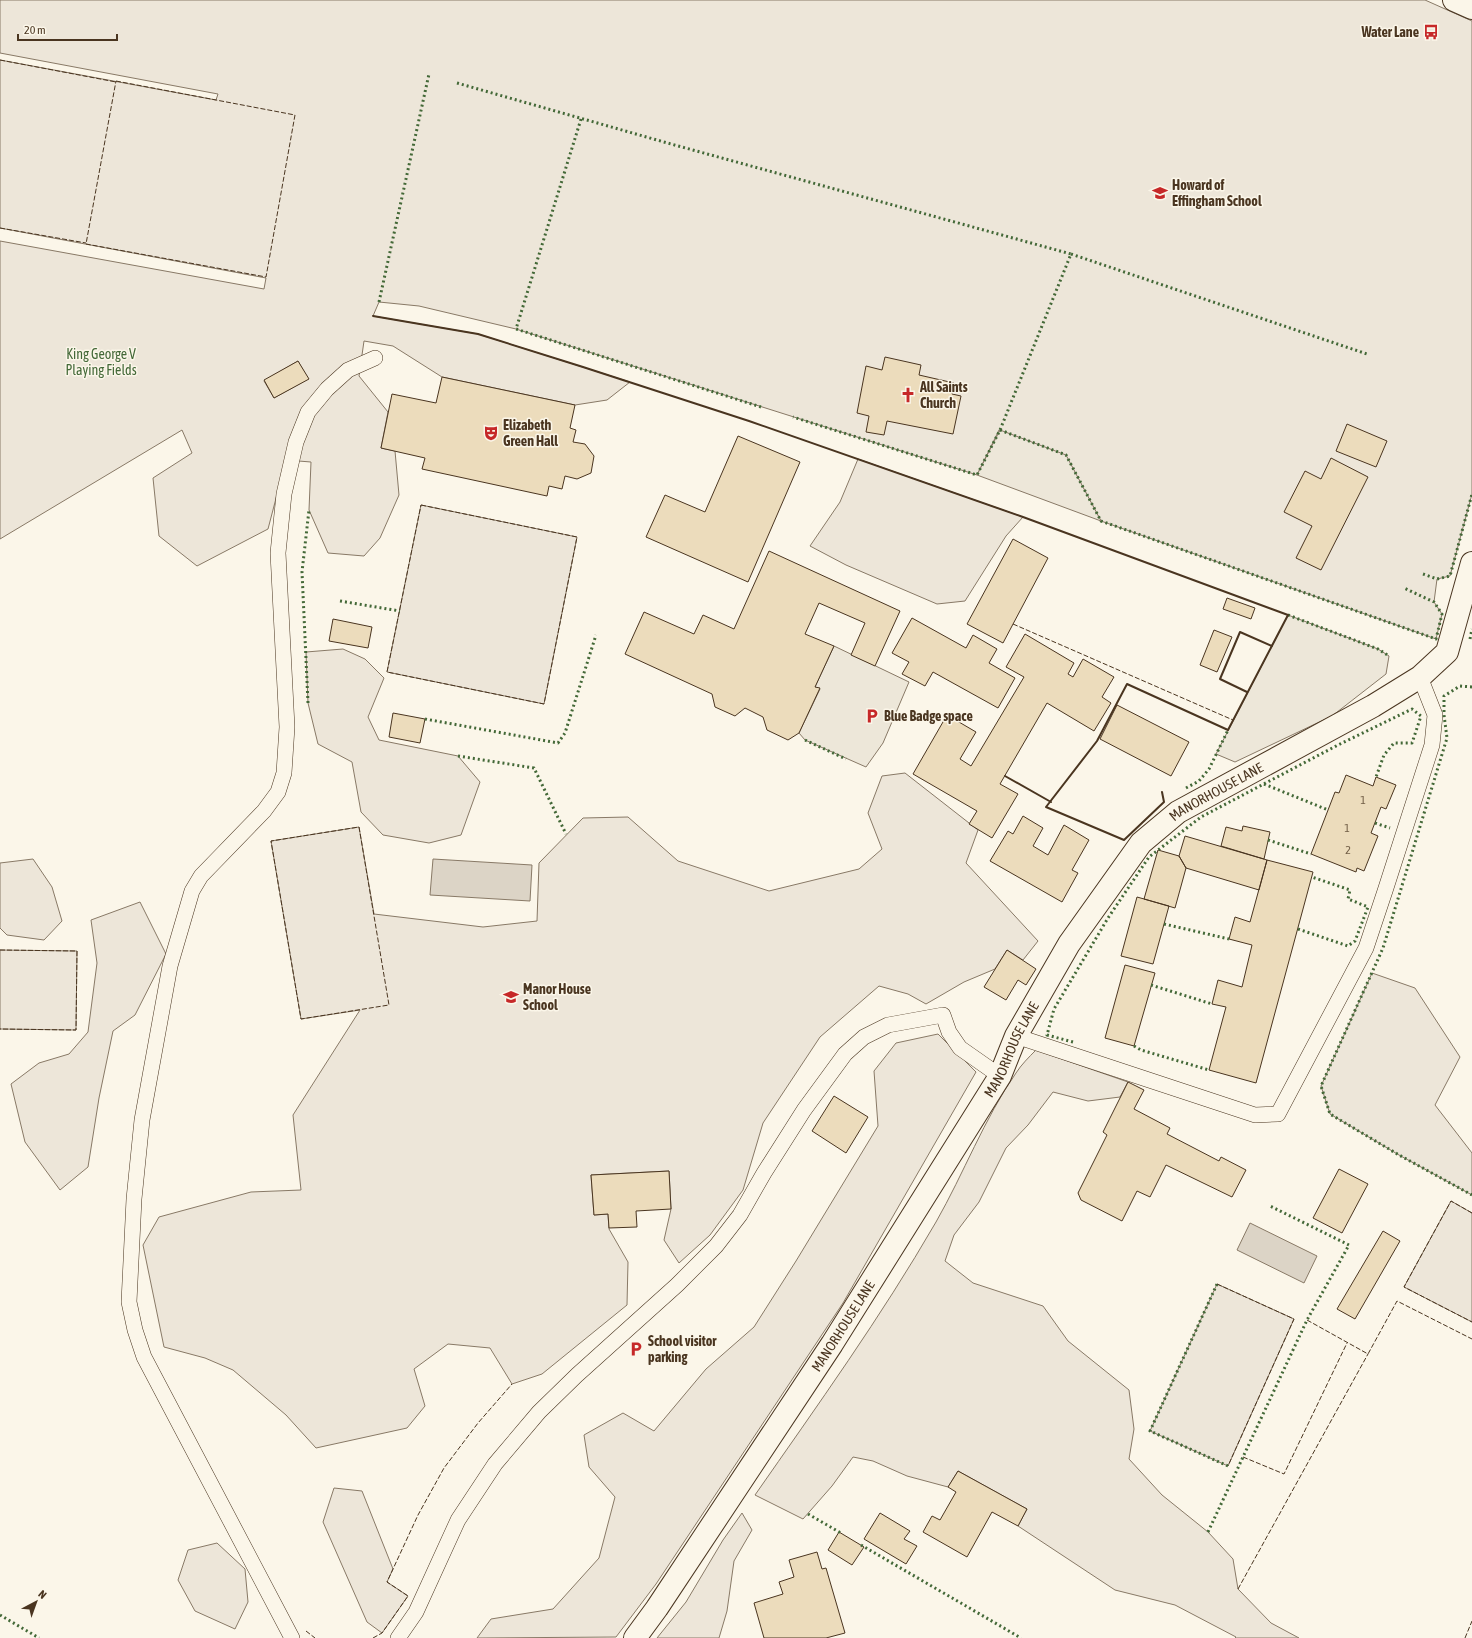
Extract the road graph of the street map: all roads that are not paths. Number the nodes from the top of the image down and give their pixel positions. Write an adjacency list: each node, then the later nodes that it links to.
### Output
1 (1454, 0): 2 (street)
2 (1472, 8)
3 (375, 358): 8 (lane)
4 (1472, 563): 5 (street, MANORHOUSE LANE)
5 (1420, 677): 6 (street, MANORHOUSE LANE); 6 (lane)
6 (1016, 1036): 7 (street, MANORHOUSE LANE)
7 (1000, 1076): 9 (lane); 10 (street, MANORHOUSE LANE)
8 (292, 1638)
9 (398, 1638)
10 (635, 1638)

